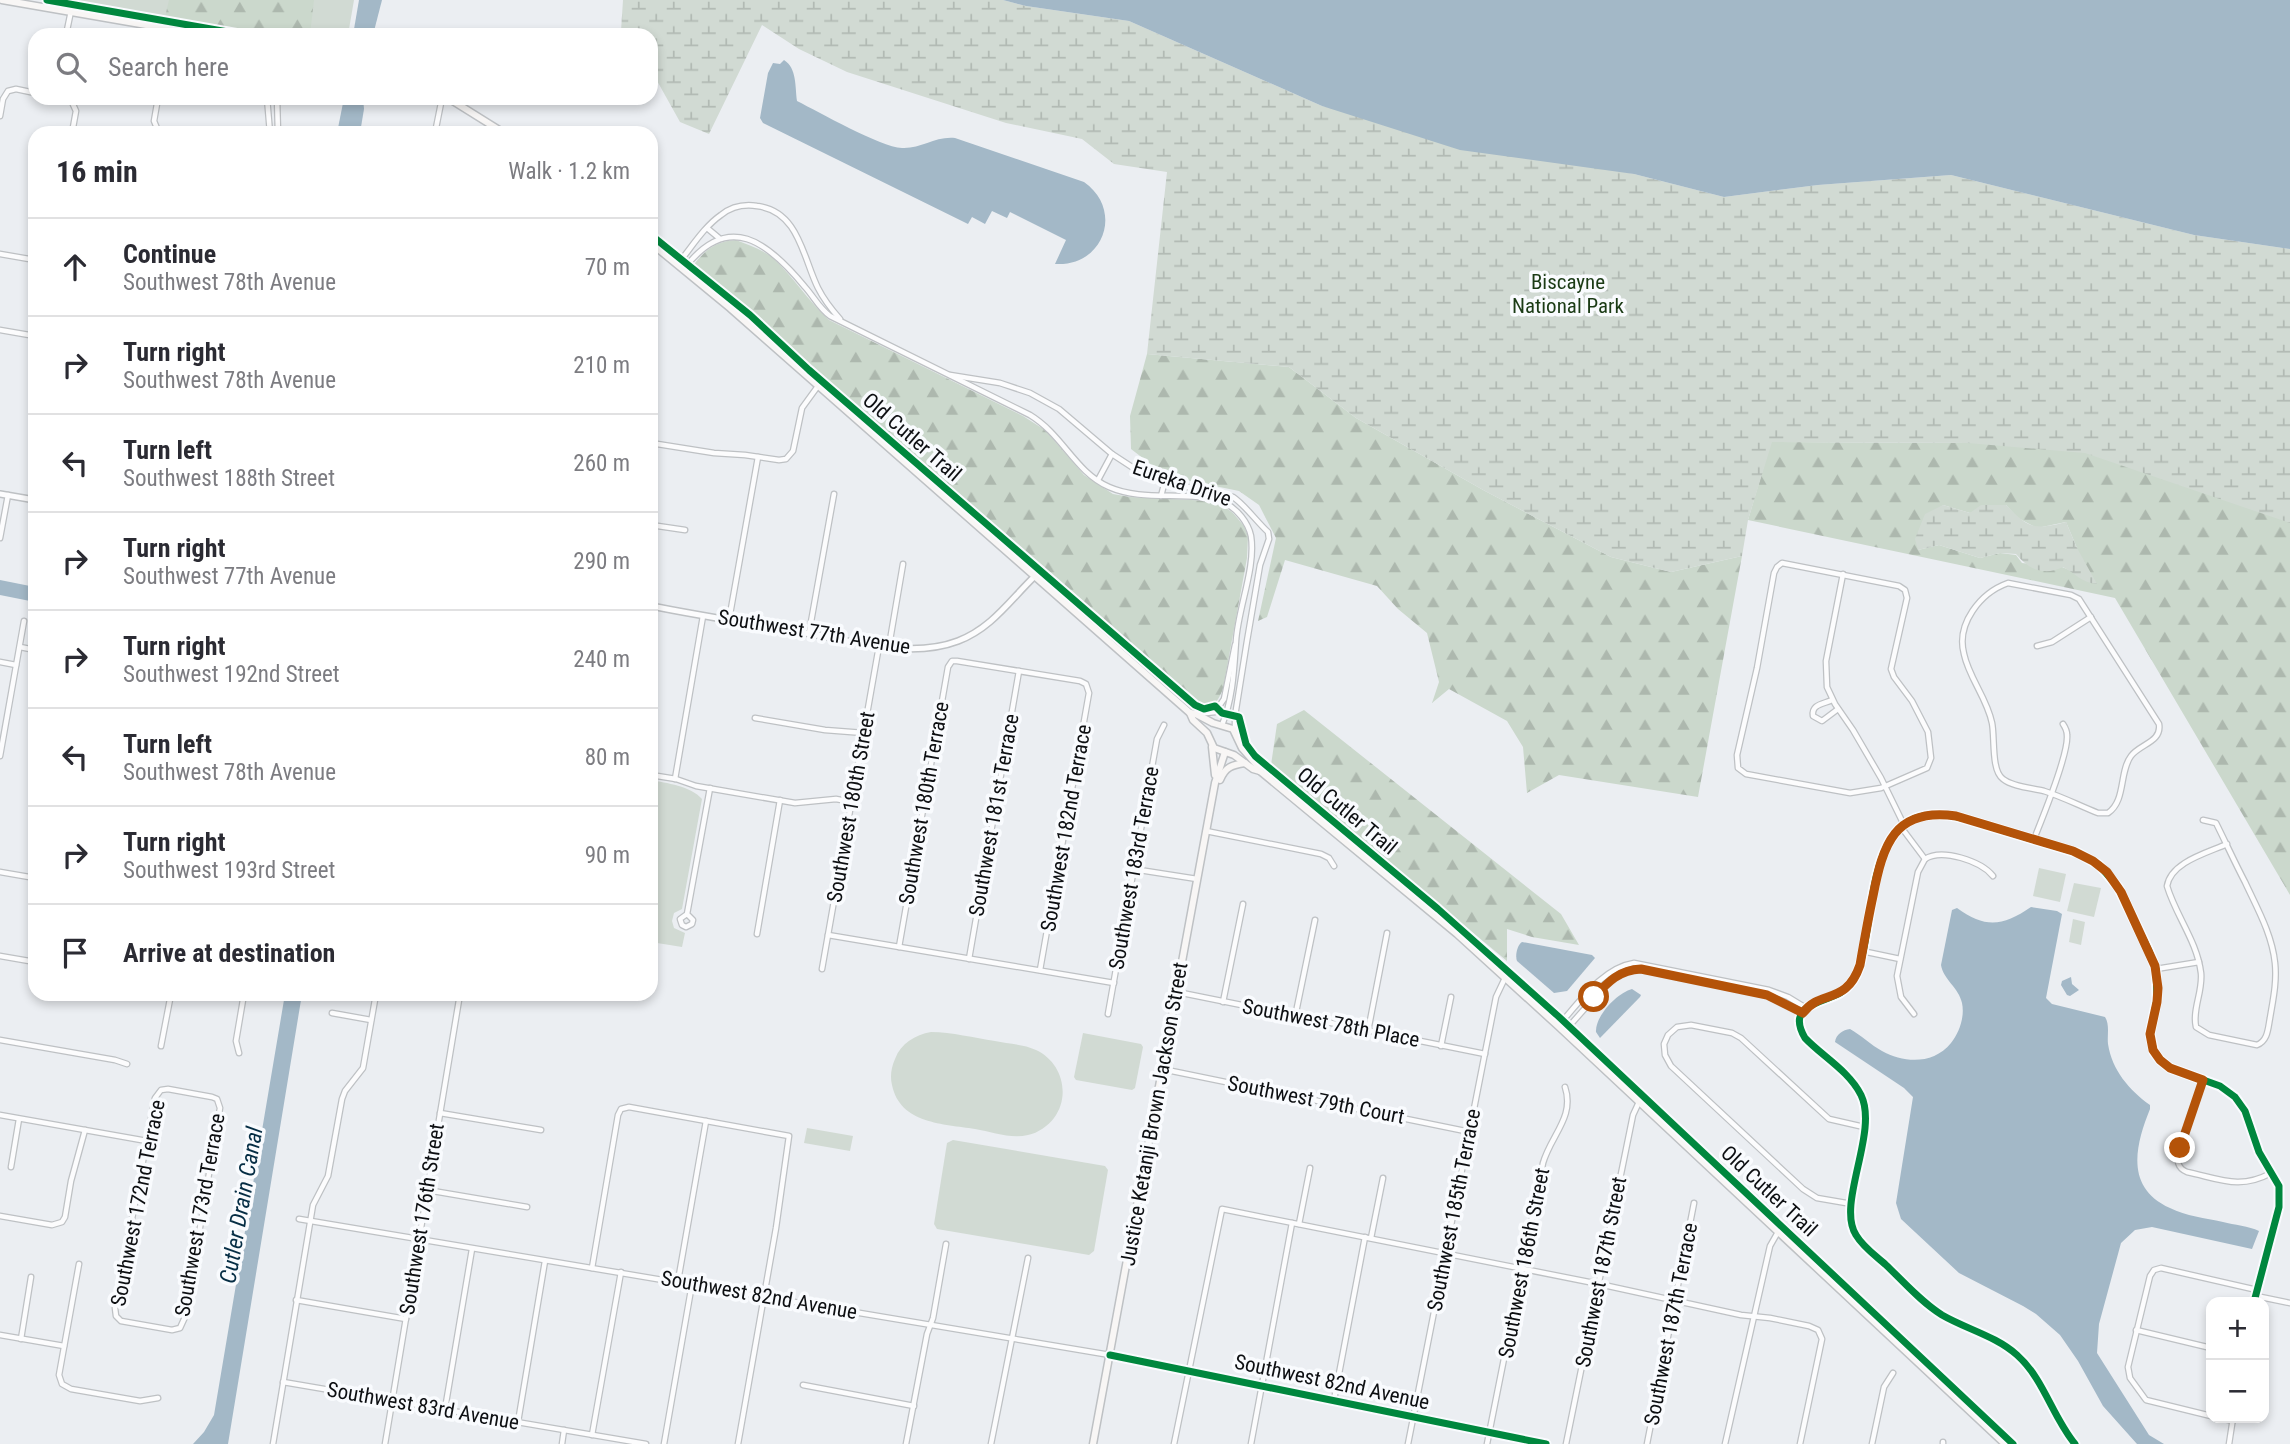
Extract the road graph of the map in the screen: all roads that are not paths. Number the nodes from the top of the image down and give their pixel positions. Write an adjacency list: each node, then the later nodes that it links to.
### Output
1 (2, 0): 2 (main road)
2 (71, 12): 3 (street); 4 (main road)
3 (68, 28)
4 (146, 28)
5 (28, 92): 12 (street)
6 (75, 105): 13 (street)
7 (157, 105): 14 (street)
8 (268, 105): 15 (street)
9 (277, 105): 16 (street)
10 (441, 105): 17 (street)
11 (459, 105): 18 (main road)
12 (0, 116)
13 (73, 126)
14 (156, 126)
15 (269, 126)
16 (278, 126)
17 (436, 126)
18 (493, 126)
19 (707, 228): 20 (street); 21 (street, Eureka Drive); 27 (street, Eureka Drive)
20 (719, 238): 22 (street); 28 (street, Eureka Drive)
21 (699, 239): 22 (street); 26 (street, Eureka Drive)
22 (706, 245): 26 (street)
23 (658, 249): 26 (main road)
24 (0, 254): 25 (street)
25 (28, 259)
26 (681, 267): 34 (main road)
27 (819, 291): 28 (street); 29 (street, Eureka Drive)
28 (813, 298): 29 (street, Eureka Drive)
29 (841, 320): 32 (street, Eureka Drive)
30 (0, 330): 31 (street)
31 (28, 335)
32 (949, 374): 33 (street, Eureka Drive); 35 (street, Eureka Drive)
33 (982, 380): 35 (street); 37 (street, Eureka Drive)
34 (818, 386): 38 (street); 57 (main road)
35 (978, 389): 39 (street, Eureka Drive)
36 (658, 444): 38 (street)
37 (1112, 454): 39 (street); 40 (street, Eureka Drive)
38 (758, 457): 61 (street)
39 (1098, 480): 45 (street, Eureka Drive)
40 (1165, 481): 41 (street, Eureka Drive); 45 (street)
41 (1187, 487): 46 (street); 47 (street, Eureka Drive)
42 (0, 494): 44 (street)
43 (834, 494): 63 (street)
44 (8, 495): 48 (street); 54 (street)
45 (1161, 496): 46 (street, Eureka Drive)
46 (1185, 497): 49 (street, Eureka Drive)
47 (1235, 498): 49 (street); 50 (street, Eureka Drive)
48 (28, 499)
49 (1230, 506): 53 (street, Eureka Drive)
50 (1260, 525): 53 (street); 81 (street)
51 (658, 526): 52 (street)
52 (685, 530)
53 (1250, 531): 64 (street, Eureka Drive)
54 (0, 538)
55 (903, 564): 66 (street)
56 (1843, 574): 73 (street); 90 (street); 90 (street)
57 (1035, 576): 66 (street, Southwest 77th Avenue); 75 (main road)
58 (658, 607): 59 (street, Southwest 77th Avenue)
59 (703, 616): 61 (street, Southwest 77th Avenue); 88 (street)
60 (2091, 617): 67 (street); 92 (street); 92 (street)
61 (729, 620): 63 (street, Southwest 77th Avenue)
62 (24, 621): 68 (street)
63 (809, 634): 65 (street, Southwest 77th Avenue)
64 (1235, 644): 75 (street); 79 (street, Eureka Drive)
65 (879, 645): 66 (street, Southwest 77th Avenue); 80 (street, Southwest 180th Street)
66 (889, 646)
67 (2037, 646)
68 (20, 647): 69 (street); 71 (street)
69 (28, 649)
70 (0, 662): 71 (street)
71 (16, 665): 84 (street)
72 (1019, 671): 113 (street, Southwest 180th Terrace); 116 (street, Southwest 181st Terrace); 123 (street, Southwest 182nd Terrace)
73 (1832, 700): 74 (street); 74 (street)
74 (1838, 709): 90 (street)
75 (1194, 714): 79 (main road); 82 (main road)
76 (754, 718): 80 (street)
77 (2063, 724): 92 (street)
78 (1164, 725): 102 (street, Southwest 183rd Terrace)
79 (1221, 726): 81 (main road); 82 (main road)
80 (864, 733): 94 (street, Southwest 180th Street)
81 (1236, 734): 83 (main road); 86 (main road)
82 (1212, 744): 83 (main road); 89 (main road, Justice Ketanji Brown Jackson Street)
83 (1226, 752): 85 (main road); 89 (main road, Justice Ketanji Brown Jackson Street)
84 (0, 756)
85 (1245, 763): 86 (main road); 89 (main road)
86 (1259, 771): 126 (main road)
87 (658, 776): 88 (street)
88 (675, 779): 91 (street)
89 (1215, 783): 97 (main road, Justice Ketanji Brown Jackson Street)
90 (1885, 787): 96 (street)
91 (710, 788): 93 (street); 108 (street)
92 (2051, 794): 98 (street)
93 (780, 800): 94 (street); 111 (street)
94 (852, 802): 112 (street, Southwest 180th Street)
95 (2203, 820): 99 (street)
96 (1902, 826): 98 (street); 100 (street); 114 (street)
97 (1206, 831): 101 (street); 106 (main road, Justice Ketanji Brown Jackson Street)
98 (2034, 839): 122 (street)
99 (2227, 844): 119 (street); 119 (street)
100 (1925, 859): 104 (street); 117 (street)
101 (1335, 866)
102 (1133, 869): 106 (street); 127 (street, Southwest 183rd Terrace)
103 (0, 872): 105 (street)
104 (1993, 876)
105 (28, 877)
106 (1198, 879): 128 (main road, Justice Ketanji Brown Jackson Street)
107 (1243, 904): 134 (street)
108 (687, 914)
109 (1315, 920): 139 (street)
110 (1387, 933): 142 (street)
111 (757, 934)
112 (828, 935): 113 (street); 121 (street, Southwest 180th Street)
113 (899, 947): 116 (street)
114 (1862, 951): 117 (street); 135 (street)
115 (0, 956): 118 (street)
116 (969, 959): 123 (street)
117 (1900, 959): 138 (street)
118 (28, 961)
119 (2199, 962): 122 (street)
120 (1634, 963): 124 (street); 125 (street); 141 (street)
121 (822, 969)
122 (2155, 969): 150 (street)
123 (1040, 970): 127 (street)
124 (1635, 970): 125 (street); 141 (street)
125 (1675, 974): 135 (street)
126 (1505, 978): 141 (main road); 147 (street, Southwest 185th Terrace)
127 (1114, 983): 137 (street, Southwest 183rd Terrace)
128 (1177, 992): 134 (street, Southwest 78th Place); 149 (main road, Justice Ketanji Brown Jackson Street)
129 (1451, 997): 145 (street)
130 (170, 1001): 144 (street)
131 (243, 1001): 146 (street)
132 (375, 1001): 140 (street)
133 (459, 1001): 154 (street, Southwest 176th Street)
134 (1223, 1002): 139 (street, Southwest 78th Place)
135 (1805, 1010): 158 (street)
136 (332, 1013): 140 (street)
137 (1108, 1014)
138 (1914, 1014)
139 (1295, 1017): 142 (street, Southwest 78th Place)
140 (371, 1020): 173 (street)
141 (1561, 1029): 153 (main road)
142 (1368, 1031): 145 (street, Southwest 78th Place)
143 (0, 1040): 148 (street)
144 (161, 1046)
145 (1441, 1046): 147 (street, Southwest 78th Place)
146 (239, 1053)
147 (1485, 1054): 161 (street, Southwest 185th Terrace)
148 (127, 1064)
149 (1162, 1069): 161 (street, Southwest 79th Court); 209 (main road, Justice Ketanji Brown Jackson Street)
150 (2203, 1080): 165 (street); 165 (street)
151 (1565, 1087): 187 (street, Southwest 186th Street)
152 (218, 1101): 162 (street, Southwest 172nd Terrace); 199 (street, Southwest 173rd Terrace)
153 (1639, 1101): 176 (main road); 192 (street, Southwest 187th Street)
154 (440, 1113): 160 (street); 167 (street, Southwest 176th Street)
155 (0, 1115): 156 (street)
156 (19, 1119): 159 (street); 163 (street)
157 (706, 1121): 186 (street); 190 (street); 194 (street)
158 (1864, 1127): 169 (street); 169 (street)
159 (85, 1130): 162 (street); 171 (street)
160 (541, 1130)
161 (1469, 1132): 182 (street, Southwest 185th Terrace)
162 (148, 1141): 199 (street, Southwest 172nd Terrace)
163 (11, 1167)
164 (1310, 1168): 175 (street)
165 (2272, 1173): 193 (street)
166 (1383, 1178): 178 (street)
167 (426, 1190): 170 (street); 179 (street, Southwest 176th Street)
168 (1694, 1203): 197 (street, Southwest 187th Terrace)
169 (1852, 1204): 247 (street)
170 (527, 1207)
171 (0, 1216)
172 (299, 1219): 173 (street, Southwest 82nd Avenue)
173 (310, 1221): 179 (street, Southwest 82nd Avenue); 196 (street)
174 (1292, 1223): 175 (street); 210 (street); 214 (street)
175 (1299, 1224): 177 (street)
176 (1778, 1231): 200 (street); 246 (main road)
177 (1365, 1237): 178 (street); 217 (street)
178 (1371, 1238): 182 (street)
179 (419, 1240): 181 (street, Southwest 82nd Avenue); 201 (street, Southwest 176th Street)
180 (946, 1244): 202 (street)
181 (472, 1249): 184 (street, Southwest 82nd Avenue); 219 (street)
182 (1446, 1253): 187 (street); 221 (street, Southwest 185th Terrace)
183 (1028, 1258): 205 (street)
184 (545, 1261): 186 (street, Southwest 82nd Avenue); 222 (street)
185 (79, 1264): 207 (street)
186 (592, 1268): 188 (street, Southwest 82nd Avenue)
187 (1523, 1269): 192 (street); 225 (street, Southwest 186th Street)
188 (621, 1272): 190 (street, Southwest 82nd Avenue); 226 (street)
189 (31, 1278): 206 (street)
190 (678, 1281): 191 (street, Southwest 82nd Avenue)
191 (692, 1284): 194 (street, Southwest 82nd Avenue); 231 (street)
192 (1598, 1284): 197 (street); 241 (street, Southwest 187th Street)
193 (2257, 1293): 195 (street); 198 (street); 203 (street)
194 (764, 1296): 202 (street, Southwest 82nd Avenue); 232 (street)
195 (2256, 1297)
196 (296, 1300): 201 (street); 212 (street)
197 (1675, 1300): 200 (street); 242 (street, Southwest 187th Terrace)
198 (2290, 1303)
199 (116, 1316)
200 (1755, 1316): 243 (street); 244 (street)
201 (406, 1318): 216 (street, Southwest 176th Street)
202 (930, 1325): 205 (street, Southwest 82nd Avenue); 218 (street)
203 (2137, 1331): 208 (street); 220 (street)
204 (0, 1335): 206 (street)
205 (1012, 1338): 209 (street, Southwest 82nd Avenue); 234 (street)
206 (20, 1339): 207 (street)
207 (64, 1346): 215 (street)
208 (2206, 1347)
209 (1110, 1356): 210 (street, Southwest 82nd Avenue); 235 (main road, Justice Ketanji Brown Jackson Street)
210 (1188, 1371): 214 (street, Southwest 82nd Avenue); 236 (street)
211 (1893, 1373): 245 (street)
212 (283, 1382): 216 (street, Southwest 83rd Avenue); 227 (street)
213 (803, 1385): 218 (street)
214 (1262, 1386): 217 (street, Southwest 82nd Avenue); 237 (street)
215 (158, 1398)
216 (392, 1400): 219 (street, Southwest 83rd Avenue); 228 (street, Southwest 176th Street)
217 (1334, 1400): 221 (street, Southwest 82nd Avenue)
218 (914, 1406): 233 (street)
219 (445, 1409): 222 (street, Southwest 83rd Avenue)
220 (2206, 1415)
221 (1414, 1417): 225 (street, Southwest 82nd Avenue); 238 (street, Southwest 185th Terrace)
222 (518, 1422): 224 (street, Southwest 83rd Avenue)
223 (2232, 1423): 248 (street)
224 (564, 1430): 226 (street, Southwest 83rd Avenue); 229 (street)
225 (1490, 1432): 239 (street, Southwest 186th Street); 240 (street, Southwest 82nd Avenue)
226 (592, 1435): 230 (street, Southwest 83rd Avenue)
227 (274, 1444)
228 (385, 1444)
229 (562, 1444)
230 (646, 1444)
231 (664, 1444)
232 (738, 1444)
233 (906, 1444)
234 (991, 1444)
235 (1093, 1444)
236 (1174, 1444)
237 (1251, 1444)
238 (1409, 1444)
239 (1488, 1444)
240 (1546, 1444)
241 (1566, 1444)
242 (1647, 1444)
243 (1725, 1444)
244 (1800, 1444)
245 (1872, 1444)
246 (2005, 1444)
247 (2075, 1444)
248 (2229, 1444)

